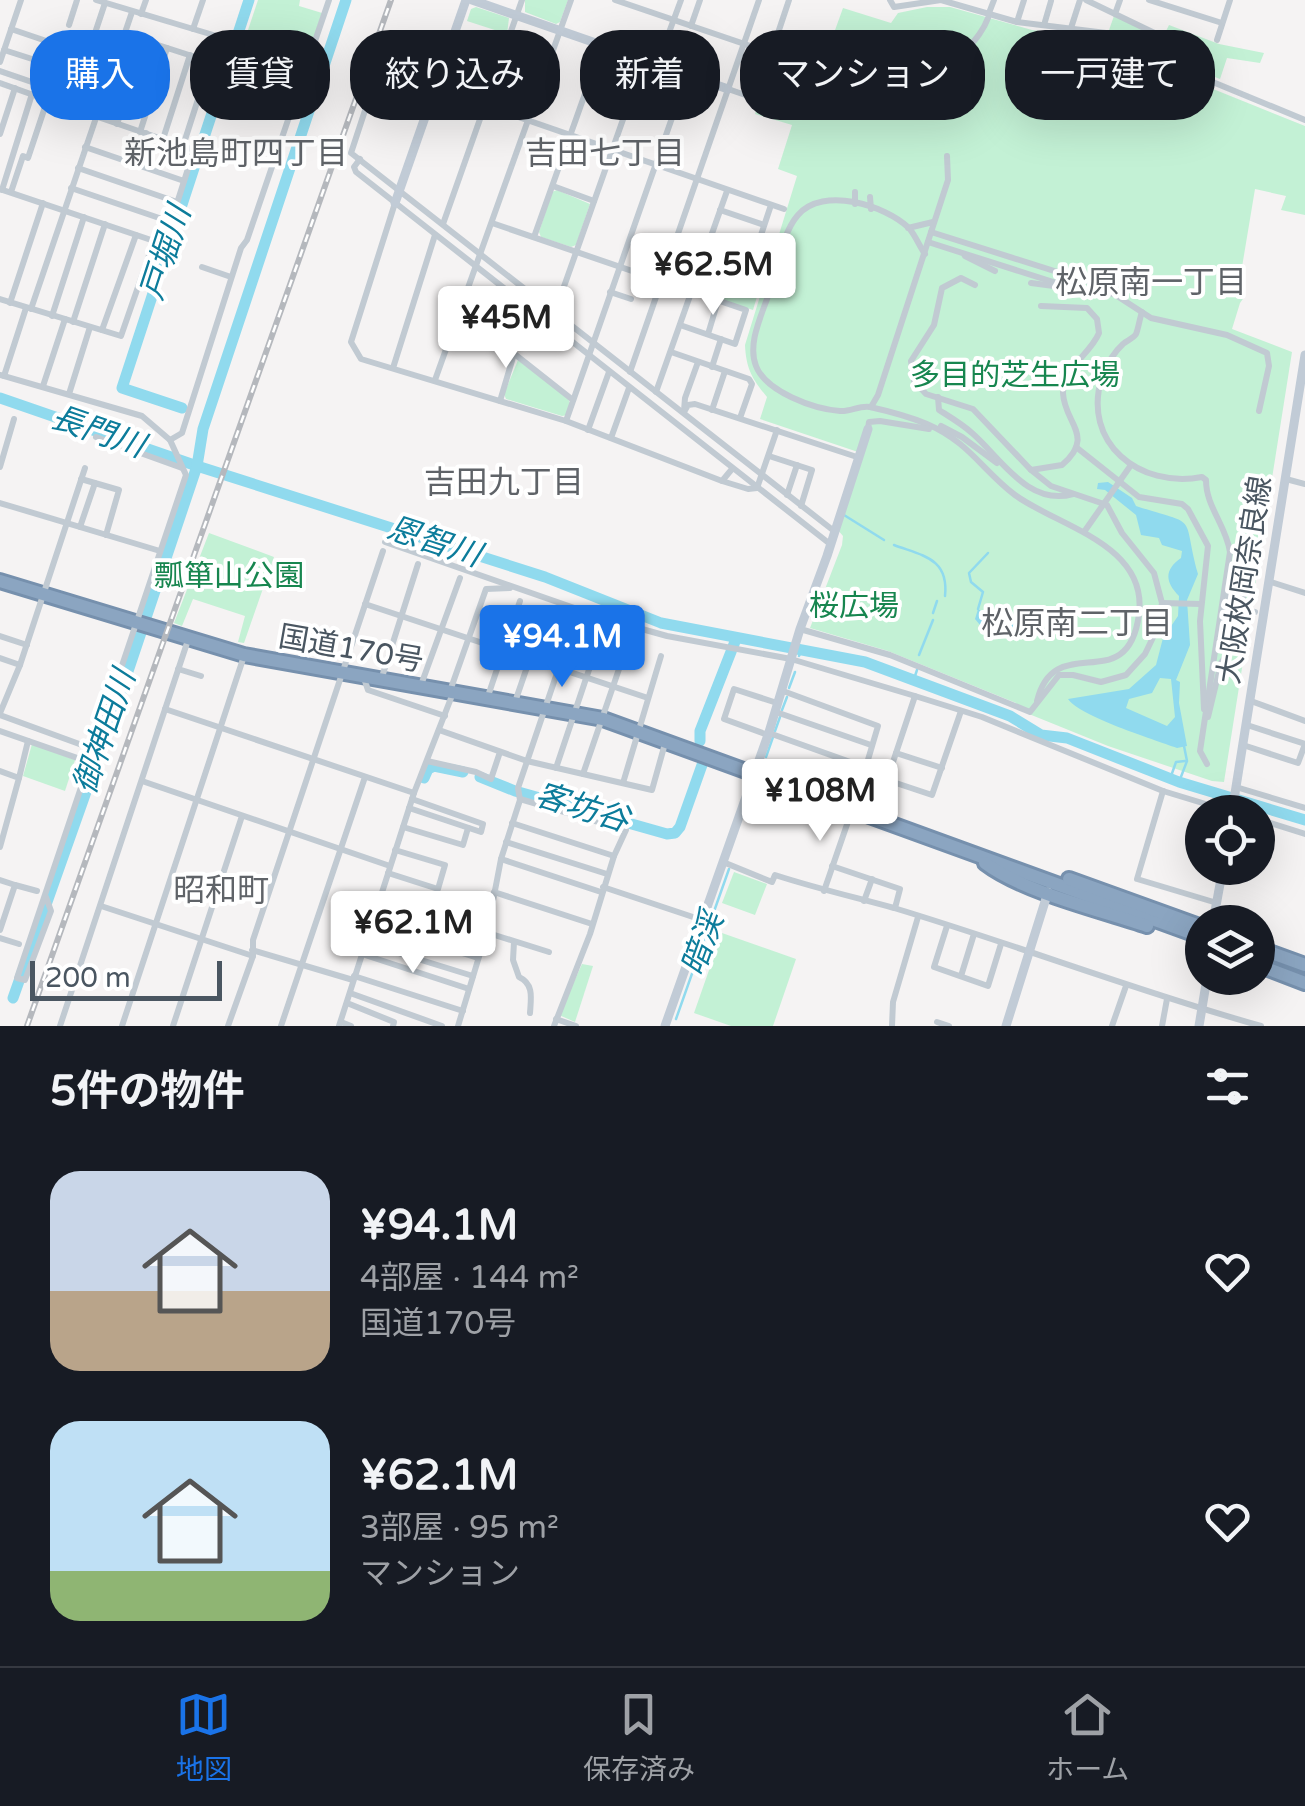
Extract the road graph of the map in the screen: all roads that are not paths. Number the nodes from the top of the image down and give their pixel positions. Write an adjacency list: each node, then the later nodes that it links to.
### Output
1 (21, 0): 37 (street)
2 (78, 0): 32 (street)
3 (146, 0): 25 (street)
4 (202, 0): 36 (street)
5 (328, 0): 41 (street)
6 (469, 0): 27 (street); 42 (street)
7 (522, 0): 27 (street)
8 (571, 0): 44 (street)
9 (615, 0): 29 (street)
10 (681, 0): 29 (street)
11 (700, 0): 34 (street)
12 (759, 0): 46 (street)
13 (789, 0): 47 (street)
14 (890, 0): 28 (street)
15 (994, 0): 28 (street)
16 (1024, 0): 30 (street)
17 (1083, 0): 26 (street); 35 (street)
18 (1120, 0): 26 (street)
19 (1149, 0): 31 (street)
20 (1230, 0): 31 (street)
21 (100, 1): 23 (street); 38 (street)
22 (1052, 1): 33 (street)
23 (120, 4): 24 (street)
24 (132, 12): 25 (street); 39 (street)
25 (141, 14): 36 (street)
26 (1115, 14): 50 (street)
27 (516, 15): 43 (street); 44 (street)
28 (989, 16): 30 (street); 48 (street)
29 (673, 20): 34 (street); 45 (street)
30 (1017, 22): 33 (street)
31 (1222, 23): 53 (street)
32 (69, 25)
33 (1044, 25): 35 (street)
34 (691, 26): 54 (street)
35 (1071, 28): 49 (street)
36 (193, 29): 40 (street)
37 (11, 30): 51 (street); 56 (street)
38 (96, 30)
39 (125, 30)
40 (196, 30)
41 (318, 30)
42 (457, 30)
43 (511, 30)
44 (560, 30): 52 (street)
45 (669, 30)
46 (749, 30)
47 (779, 30)
48 (984, 30)
49 (1085, 30)
50 (1148, 30)
51 (30, 36)
52 (580, 38)
53 (1217, 40)
54 (740, 43)
55 (170, 49): 58 (street)
56 (4, 50): 59 (street); 60 (street)
57 (740, 55): 67 (street)
58 (190, 56): 91 (street)
59 (30, 59)
60 (0, 61)
61 (0, 71): 62 (street)
62 (30, 81)
63 (0, 82): 66 (street)
64 (1215, 82): 85 (street)
65 (720, 86): 67 (street)
66 (15, 88): 68 (street); 89 (street)
67 (728, 89): 69 (street); 101 (street)
68 (30, 93)
69 (740, 93)
70 (30, 100): 104 (street)
71 (580, 108): 90 (street)
72 (43, 120): 107 (street)
73 (94, 120): 93 (street)
74 (106, 120): 87 (street)
75 (119, 120): 87 (street)
76 (147, 120): 88 (street)
77 (191, 120): 92 (street)
78 (288, 120): 141 (street)
79 (362, 120): 96 (street)
80 (424, 120): 105 (street)
81 (479, 120): 122 (street)
82 (522, 120): 86 (street)
83 (623, 120): 94 (street)
84 (671, 120): 98 (street)
85 (1305, 120)
86 (527, 122): 90 (street); 120 (street)
87 (118, 124): 88 (street)
88 (143, 133): 91 (street); 97 (street)
89 (0, 134)
90 (570, 136): 94 (street); 102 (street)
91 (163, 139): 92 (street)
92 (183, 146): 100 (street)
93 (85, 147): 97 (street); 99 (street)
94 (612, 151): 98 (street); 108 (street)
95 (947, 156): 119 (street)
96 (360, 159): 105 (street); 111 (street)
97 (136, 164): 100 (street)
98 (655, 166): 101 (street); 139 (street)
99 (78, 168): 103 (street); 109 (street)
100 (184, 180): 109 (street)
101 (697, 181): 106 (street); 142 (street)
102 (552, 186): 108 (street); 128 (street)
103 (71, 188): 109 (street); 116 (street)
104 (1, 189): 107 (street)
105 (400, 190): 111 (street); 122 (street)
106 (727, 190): 113 (street); 117 (street)
107 (11, 193): 110 (street)
108 (594, 201): 133 (street)
109 (177, 202)
110 (43, 204): 116 (street); 152 (street)
111 (396, 204): 126 (street); 172 (street)
112 (855, 204): 115 (street); 115 (street); 186 (street)
113 (771, 205): 114 (street); 123 (street)
114 (784, 209)
115 (872, 209): 124 (street)
116 (63, 210): 118 (street); 154 (street)
117 (720, 210): 123 (street); 129 (street)
118 (84, 217): 121 (street); 158 (street)
119 (934, 222): 124 (street); 125 (street)
120 (492, 223): 128 (street); 136 (street)
121 (106, 224): 127 (street); 159 (street)
122 (443, 224): 136 (street)
123 (764, 225): 129 (street)
124 (908, 228): 135 (street)
125 (932, 232): 131 (street); 146 (street)
126 (435, 234): 138 (street); 172 (street)
127 (136, 235): 130 (street); 162 (street)
128 (534, 237): 133 (street)
129 (711, 238): 148 (street)
130 (154, 241): 132 (street); 162 (street)
131 (928, 242): 134 (street); 135 (street)
132 (166, 245)
133 (576, 252): 139 (street); 156 (street)
134 (960, 253): 140 (street); 145 (street)
135 (924, 254): 186 (street)
136 (481, 255): 138 (street); 156 (street)
137 (202, 267): 141 (street)
138 (476, 267): 155 (street); 169 (street)
139 (619, 267): 142 (street); 147 (street)
140 (995, 271)
141 (232, 276): 199 (street)
142 (661, 282): 148 (street); 175 (street)
143 (1031, 282): 145 (street)
144 (976, 284): 183 (street)
145 (1072, 288): 157 (street)
146 (1108, 288)
147 (610, 292): 150 (street); 165 (street)
148 (692, 292): 151 (street); 160 (street)
149 (0, 299): 152 (street)
150 (631, 299)
151 (718, 301): 163 (street); 164 (street)
152 (10, 302): 154 (street)
153 (1041, 306): 200 (street)
154 (28, 309): 158 (street); 177 (street)
155 (461, 312): 167 (street); 178 (street)
156 (554, 312): 165 (street)
157 (1142, 312): 188 (street); 205 (street)
158 (52, 316): 159 (street)
159 (69, 320): 161 (street); 179 (street)
160 (680, 325): 163 (street); 166 (street)
161 (90, 327): 162 (street); 182 (street)
162 (102, 330)
163 (708, 334): 164 (street)
164 (722, 339): 171 (street)
165 (592, 342): 169 (street); 175 (street)
166 (670, 352): 170 (street); 181 (street)
167 (514, 354): 184 (street); 185 (street)
168 (1305, 355): 176 (street, 大阪枚岡奈良線)
169 (588, 356): 174 (street); 184 (street)
170 (698, 362): 171 (street); 189 (street)
171 (712, 367): 173 (street)
172 (393, 368): 178 (street)
173 (724, 371): 187 (street); 190 (street)
174 (609, 372): 180 (street); 195 (street)
175 (630, 372): 181 (street)
176 (1303, 374): 213 (street, 大阪枚岡奈良線)
177 (2, 375): 179 (street)
178 (435, 380): 185 (street)
179 (43, 386): 182 (street)
180 (629, 388): 198 (street); 209 (street)
181 (656, 392): 189 (street)
182 (69, 394): 199 (street)
183 (938, 398): 203 (street); 210 (street)
184 (574, 400): 192 (street)
185 (500, 401): 192 (street)
186 (871, 407): 193 (street)
187 (712, 410): 189 (street); 190 (street)
188 (1258, 411)
189 (684, 412): 211 (street)
190 (740, 418): 196 (street)
191 (14, 419): 206 (street)
192 (566, 421): 195 (street)
193 (934, 427): 194 (street); 203 (street); 226 (street)
194 (868, 429): 202 (street)
195 (588, 430): 198 (street)
196 (777, 430): 201 (street); 202 (street)
197 (96, 438): 207 (street)
198 (611, 438): 214 (street)
199 (172, 443): 207 (street)
200 (1076, 447): 210 (street); 241 (street)
201 (769, 456): 204 (street); 211 (street)
202 (857, 457): 224 (street)
203 (999, 464): 218 (street)
204 (796, 465): 219 (street); 221 (street)
205 (1132, 466): 226 (street, bridge); 242 (street)
206 (0, 467)
207 (183, 467): 228 (street)
208 (85, 468): 212 (street)
209 (732, 469): 214 (street); 217 (street)
210 (1031, 470): 218 (street)
211 (762, 476): 217 (street); 219 (street)
212 (81, 479): 215 (street); 222 (street)
213 (1286, 479): 216 (street); 234 (street, 大阪枚岡奈良線)
214 (722, 481): 217 (street)
215 (95, 483): 223 (street); 225 (street)
216 (1305, 484)
217 (756, 488): 227 (street)
218 (1075, 494): 239 (street)
219 (787, 495): 221 (street)
220 (0, 503): 222 (street)
221 (801, 506): 224 (street)
222 (66, 523): 223 (street); 237 (street)
223 (80, 527): 225 (street)
224 (834, 532): 227 (street)
225 (106, 534): 228 (street)
226 (1081, 535): 279 (street)
227 (830, 544): 251 (street)
228 (160, 550): 248 (street)
229 (418, 564): 246 (street)
230 (1237, 570): 233 (street)
231 (460, 578): 250 (street)
232 (0, 581): 237 (highway, 国道170号)
233 (1235, 582): 242 (street); 244 (street)
234 (1271, 582): 236 (street); 280 (street, 大阪枚岡奈良線)
235 (512, 588): 240 (street); 254 (street); 263 (street)
236 (1305, 593)
237 (42, 594): 248 (highway, 国道170号); 256 (street)
238 (520, 600): 257 (street)
239 (1162, 603): 241 (street); 279 (street)
240 (365, 604): 246 (street); 267 (street)
241 (1201, 604): 287 (street)
242 (1223, 607): 244 (street); 258 (street); 287 (street)
243 (547, 609): 262 (street)
244 (1242, 610): 245 (street); 258 (street)
245 (1255, 612)
246 (402, 616): 250 (street); 271 (street)
247 (576, 617): 265 (street)
248 (141, 625): 255 (highway, 国道170号); 303 (street)
249 (604, 625): 269 (street)
250 (441, 629): 254 (street); 273 (street)
251 (799, 631): 263 (street); 279 (street)
252 (631, 634): 272 (street)
253 (0, 636): 256 (street)
254 (468, 638): 257 (street); 275 (street)
255 (188, 640): 259 (highway, 国道170号); 266 (street)
256 (26, 645): 264 (street)
257 (504, 649): 262 (street); 278 (street)
258 (1230, 650): 292 (street)
259 (244, 655): 267 (highway, 国道170号); 294 (street)
260 (660, 656): 277 (street)
261 (0, 658): 264 (street)
262 (530, 658): 265 (street); 281 (street)
263 (792, 658): 274 (street); 276 (street)
264 (20, 666): 288 (street)
265 (558, 668): 269 (street); 282 (street)
266 (178, 669): 268 (street); 284 (street)
267 (342, 674): 270 (highway, 国道170号); 306 (street)
268 (201, 676)
269 (586, 677): 272 (street); 286 (street)
270 (364, 678): 271 (highway, 国道170号); 289 (street)
271 (381, 680): 273 (highway, 国道170号)
272 (614, 686): 277 (street); 290 (street)
273 (420, 687): 275 (highway, 国道170号)
274 (783, 691): 283 (street); 301 (street)
275 (451, 692): 278 (highway, 国道170号); 289 (street)
276 (915, 696): 285 (street); 305 (street)
277 (648, 698): 296 (street)
278 (487, 699): 281 (highway, 国道170号)
279 (1037, 701)
280 (1251, 702): 291 (street); 293 (street, 大阪枚岡奈良線)
281 (515, 704): 282 (highway, 国道170号)
282 (545, 708): 286 (highway, 国道170号); 308 (street)
283 (777, 708): 298 (street); 298 (street); 301 (street)
284 (165, 709): 294 (street); 321 (street)
285 (961, 711): 313 (street); 324 (street)
286 (574, 712): 290 (highway, 国道170号); 311 (street)
287 (1206, 712): 292 (street)
288 (0, 714): 303 (street)
289 (445, 716): 295 (street)
290 (602, 719): 296 (highway, 国道170号); 315 (street)
291 (1305, 721)
292 (1204, 722): 310 (street)
293 (1247, 726): 302 (street, 大阪枚岡奈良線); 302 (street)
294 (220, 727): 306 (street); 329 (street)
295 (439, 730): 304 (street); 307 (street)
296 (638, 730): 299 (highway, 国道170号); 322 (street)
297 (0, 731): 300 (street)
298 (768, 734): 312 (street); 316 (street)
299 (666, 740): 316 (highway, 国道170号); 322 (street)
300 (28, 741): 309 (street); 318 (street)
301 (871, 744): 312 (street)
302 (1244, 745): 323 (street, 大阪枚岡奈良線)
303 (93, 749): 309 (street)
304 (500, 752): 307 (street); 308 (street)
305 (896, 753): 313 (street); 320 (street)
306 (314, 759): 317 (street); 339 (street)
307 (427, 761): 326 (street)
308 (528, 761): 311 (street); 330 (street)
309 (89, 762): 398 (street)
310 (1207, 764)
311 (556, 768): 315 (street)
312 (867, 768): 319 (street)
313 (942, 768): 320 (street)
314 (0, 770): 318 (street)
315 (583, 774): 322 (street)
316 (754, 774): 333 (highway, 国道170号); 348 (street)
317 (365, 777): 326 (street); 343 (street)
318 (18, 778): 342 (street)
319 (862, 780)
320 (887, 780): 327 (street)
321 (142, 781): 329 (street); 365 (street)
322 (623, 783)
323 (1236, 789): 325 (street, 大阪枚岡奈良線); 332 (street)
324 (1164, 791): 328 (street); 363 (street)
325 (1235, 795)
326 (413, 796): 331 (street); 338 (street)
327 (882, 796)
328 (1185, 797)
329 (197, 799): 334 (street); 370 (street)
330 (520, 799): 335 (street); 346 (street)
331 (409, 808): 337 (street); 338 (street)
332 (1305, 808)
333 (852, 809): 345 (highway, 国道170号); 349 (street)
334 (242, 816): 339 (street); 378 (street)
335 (512, 823): 341 (street); 346 (street)
336 (1275, 824): 340 (street)
337 (403, 827): 338 (street); 344 (street)
338 (468, 828)
339 (290, 831): 343 (street); 385 (street)
340 (1305, 834)
341 (506, 842): 347 (street); 351 (street)
342 (0, 847)
343 (342, 848): 350 (street); 392 (street)
344 (395, 850): 350 (street); 350 (street)
345 (971, 852): 360 (highway); 369 (highway); 375 (highway, 国道170号)
346 (614, 856): 351 (street)
347 (501, 859): 356 (street); 359 (street)
348 (722, 862): 358 (street); 368 (street)
349 (832, 866): 352 (street); 358 (street)
350 (389, 869): 361 (street)
351 (607, 874): 356 (street)
352 (872, 879): 362 (street); 366 (street)
353 (0, 880): 354 (street)
354 (15, 885): 357 (street); 376 (street)
355 (1220, 885): 363 (street)
356 (602, 889): 368 (street); 371 (street)
357 (38, 891)
358 (824, 891): 362 (street)
359 (494, 892): 371 (street); 374 (street)
360 (1048, 892): 379 (highway); 386 (street)
361 (381, 898): 372 (street); 374 (street)
362 (864, 901): 366 (street)
363 (1217, 902): 364 (street)
364 (1217, 905)
365 (101, 906): 370 (street); 413 (street)
366 (895, 908): 367 (street)
367 (918, 917): 373 (street); 424 (street)
368 (702, 920): 423 (street)
369 (1185, 921)
370 (156, 924): 378 (street); 414 (street)
371 (592, 924): 409 (street)
372 (374, 925): 381 (street); 389 (street)
373 (947, 926): 377 (street); 396 (street)
374 (487, 930): 380 (street); 389 (street)
375 (1185, 931)
376 (0, 934): 382 (street)
377 (974, 934): 383 (street); 396 (street)
378 (202, 939): 385 (street); 415 (street)
379 (1185, 939)
380 (514, 942): 384 (street); 408 (street)
381 (366, 943): 387 (street); 395 (street)
382 (18, 944)
383 (1001, 944): 386 (street); 396 (street)
384 (549, 952)
385 (253, 953): 392 (street); 416 (street)
386 (1028, 953): 400 (street); 426 (street)
387 (362, 954): 397 (street); 401 (street)
388 (1275, 954): 391 (highway)
389 (478, 958): 395 (street)
390 (1275, 964): 394 (highway)
391 (1305, 965)
392 (301, 966): 397 (street); 417 (street)
393 (1275, 972): 399 (highway)
394 (1305, 975)
395 (472, 976): 401 (street)
396 (961, 976)
397 (354, 978): 402 (street); 406 (street)
398 (21, 979)
399 (1305, 983)
400 (1126, 986): 404 (street); 427 (street)
401 (468, 989): 406 (street)
402 (350, 993): 405 (street); 420 (street)
403 (1204, 995): 407 (street)
404 (1168, 999): 407 (street); 428 (street)
405 (347, 1003): 411 (street); 412 (street)
406 (462, 1011): 421 (street)
407 (1202, 1011): 429 (street); 430 (street)
408 (530, 1013)
409 (555, 1022): 422 (street)
410 (937, 1022): 425 (street)
411 (340, 1024): 418 (street)
412 (393, 1024): 419 (street)
413 (60, 1026)
414 (122, 1026)
415 (173, 1026)
416 (228, 1026)
417 (280, 1026)
418 (350, 1026)
419 (405, 1026)
420 (442, 1026)
421 (458, 1026)
422 (576, 1026)
423 (665, 1026)
424 (892, 1026)
425 (949, 1026)
426 (1006, 1026)
427 (1112, 1026)
428 (1162, 1026)
429 (1200, 1026)
430 (1261, 1026)

